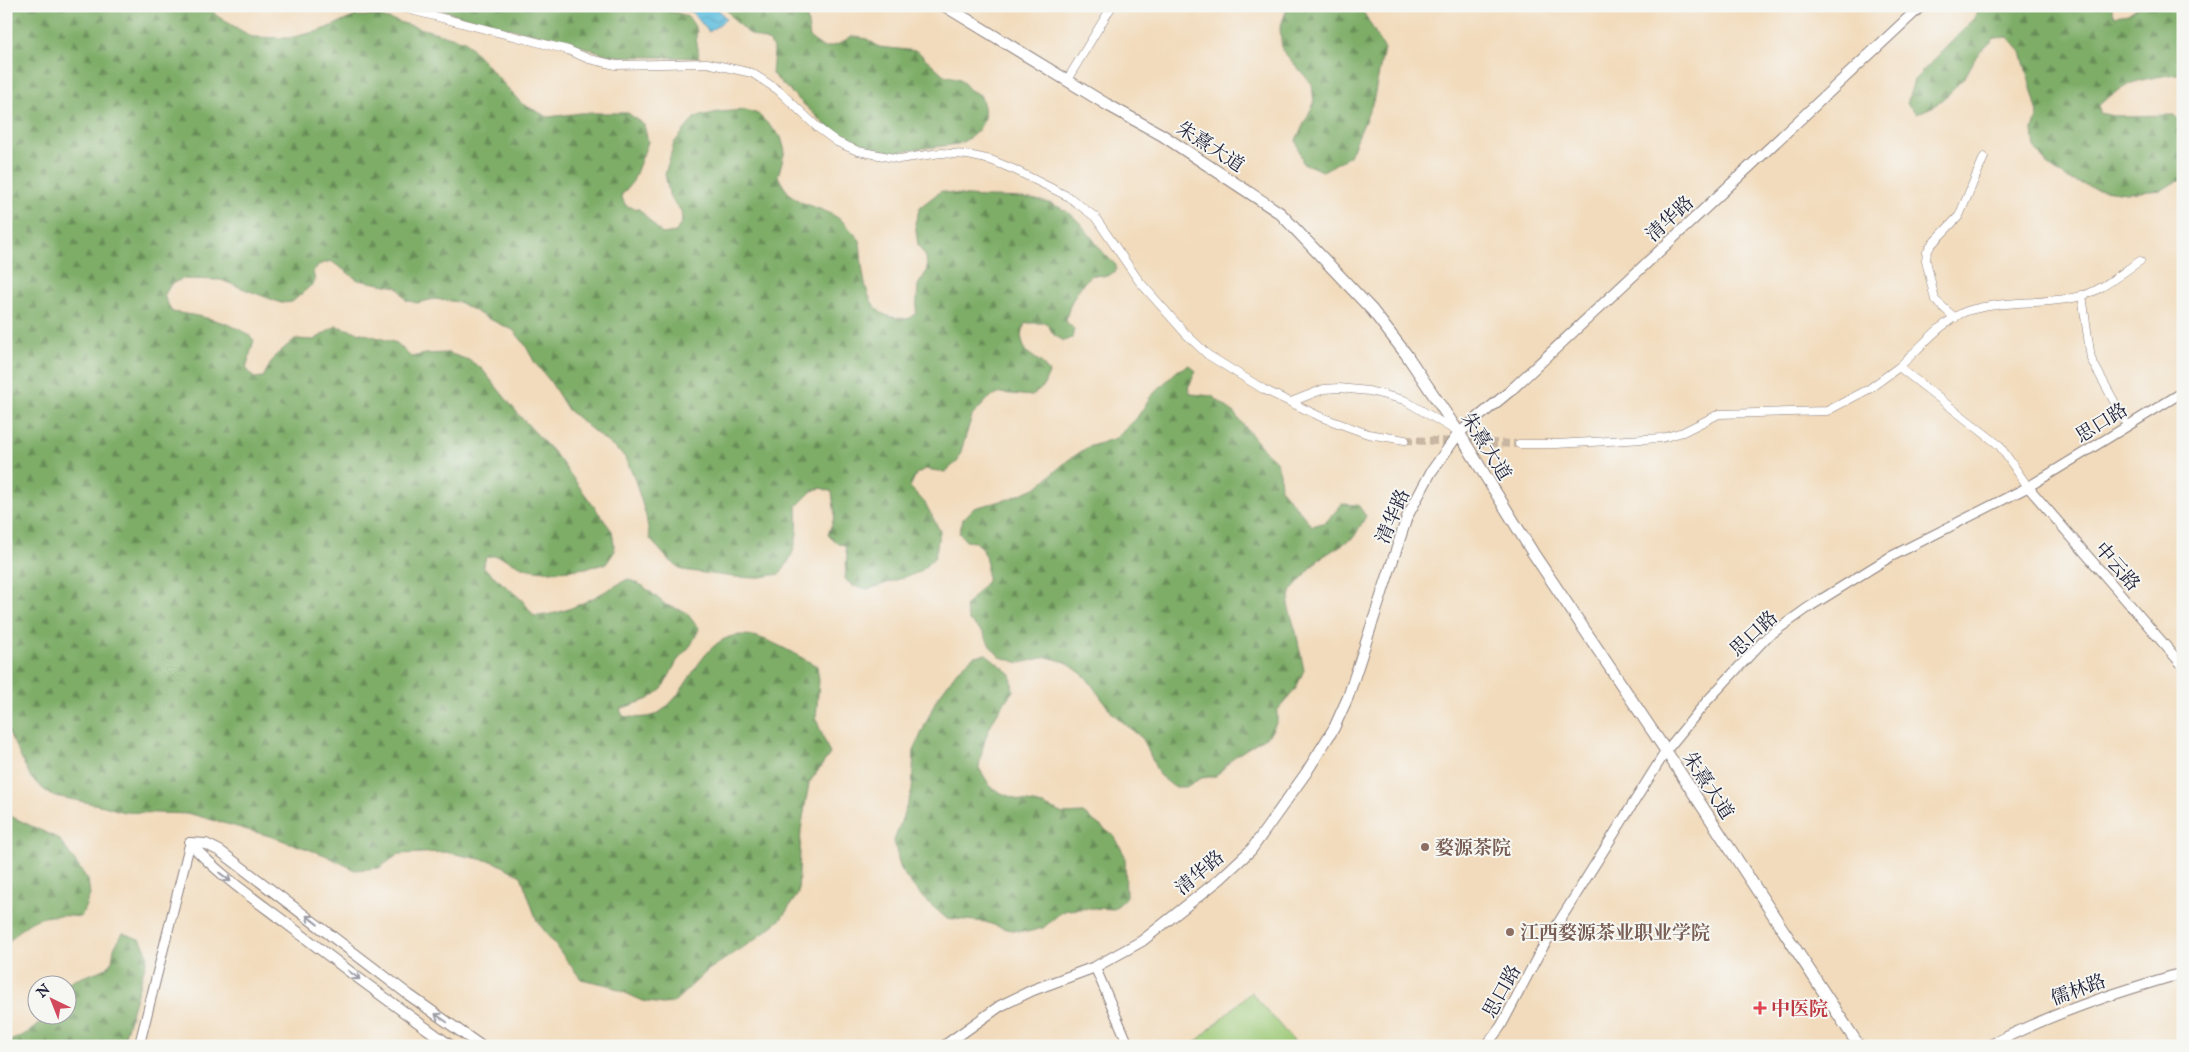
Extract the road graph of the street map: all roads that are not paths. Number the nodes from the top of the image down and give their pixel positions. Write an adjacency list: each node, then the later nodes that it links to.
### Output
1 (395, 6): 12 (street)
2 (945, 6): 5 (main road, 朱熹大道)
3 (1112, 6): 5 (street)
4 (1921, 6): 14 (main road, 清华路)
5 (1067, 80): 14 (main road, 朱熹大道)
6 (1984, 157): 9 (street)
7 (2140, 261): 8 (street)
8 (2082, 296): 9 (street); 13 (street)
9 (1955, 318): 10 (street)
10 (1899, 367): 16 (street); 17 (street)
11 (2183, 392): 13 (street, 思口路)
12 (1291, 402): 14 (street); 15 (street)
13 (2127, 425): 17 (street, 思口路)
14 (1460, 433): 19 (main road, 朱熹大道); 21 (main road, 清华路)
15 (1405, 440)
16 (1518, 444)
17 (2028, 487): 18 (street, 中云路); 19 (street, 思口路)
18 (2183, 666)
19 (1666, 751): 28 (street, 思口路); 29 (main road, 朱熹大道)
20 (190, 843): 23 (street); 24 (main road, one-way to 24); 25 (main road, one-way to 20)
21 (1095, 967): 26 (main road, 清华路); 27 (street)
22 (2183, 973): 30 (main road, 儒林路)
23 (138, 1046)
24 (451, 1046)
25 (481, 1046)
26 (944, 1046)
27 (1129, 1046)
28 (1486, 1046)
29 (1859, 1046)
30 (1988, 1046)

